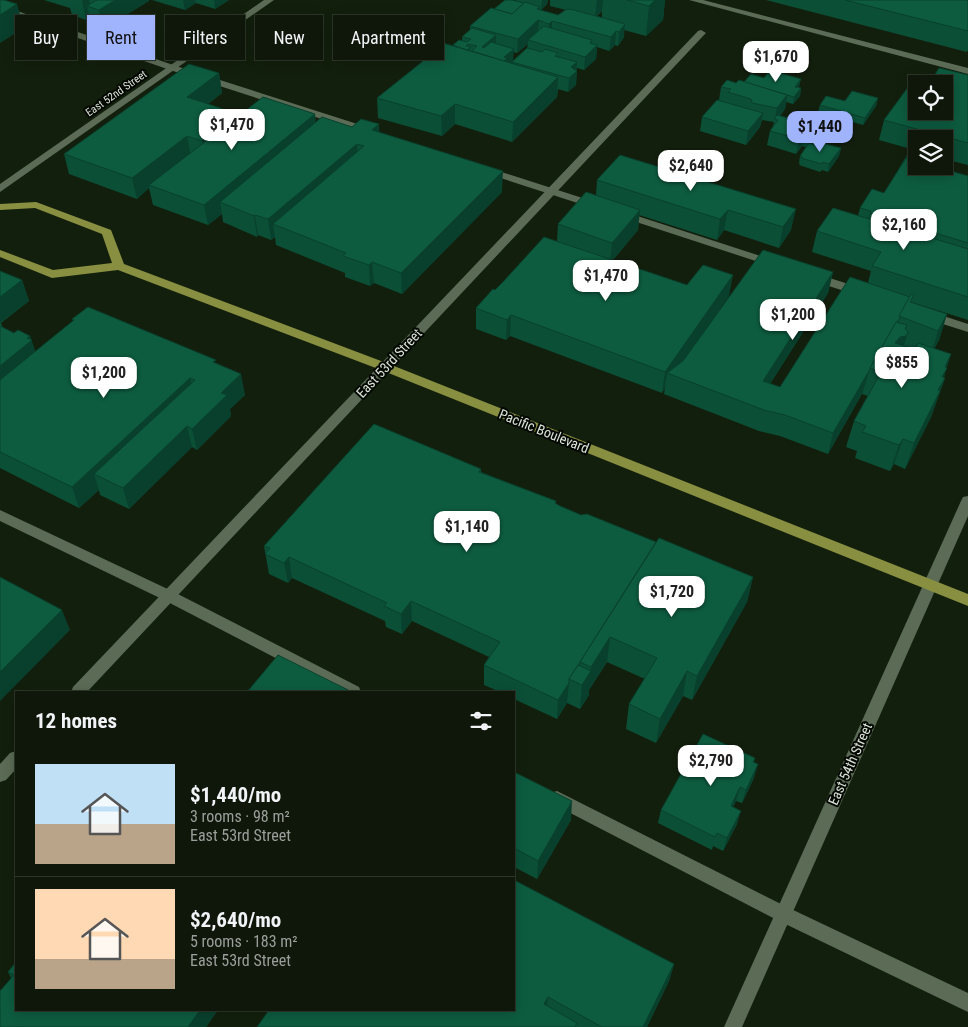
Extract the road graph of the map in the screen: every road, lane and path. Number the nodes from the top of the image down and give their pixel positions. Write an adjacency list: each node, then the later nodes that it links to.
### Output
1 (270, 0): 5 (street, East 52nd Street)
2 (693, 0): 6 (street)
3 (0, 8): 5 (street)
4 (700, 33): 10 (street, East 53rd Street)
5 (173, 68): 7 (street); 9 (street, East 52nd Street)
6 (968, 71)
7 (381, 135)
8 (476, 166): 10 (street)
9 (0, 189)
10 (552, 191): 14 (street); 19 (street, East 53rd Street)
11 (0, 207): 13 (main road)
12 (0, 253): 13 (main road, Pacific Boulevard)
13 (119, 266): 19 (main road, Pacific Boulevard)
14 (788, 268)
15 (807, 274): 16 (street)
16 (873, 296)
17 (921, 312): 18 (street)
18 (968, 328)
19 (385, 367): 22 (main road, Pacific Boulevard); 23 (street, East 53rd Street)
20 (968, 501): 22 (street, East 54th Street)
21 (0, 515): 23 (street)
22 (929, 585): 24 (main road, Pacific Boulevard); 30 (street, East 54th Street)
23 (169, 596): 25 (street, East 53rd Street); 26 (street)
24 (968, 600)
25 (79, 691)
26 (352, 691)
27 (15, 759): 28 (street)
28 (0, 775)
29 (540, 789): 30 (street)
30 (783, 914): 31 (street); 32 (street, East 54th Street)
31 (968, 1003)
32 (733, 1027)

